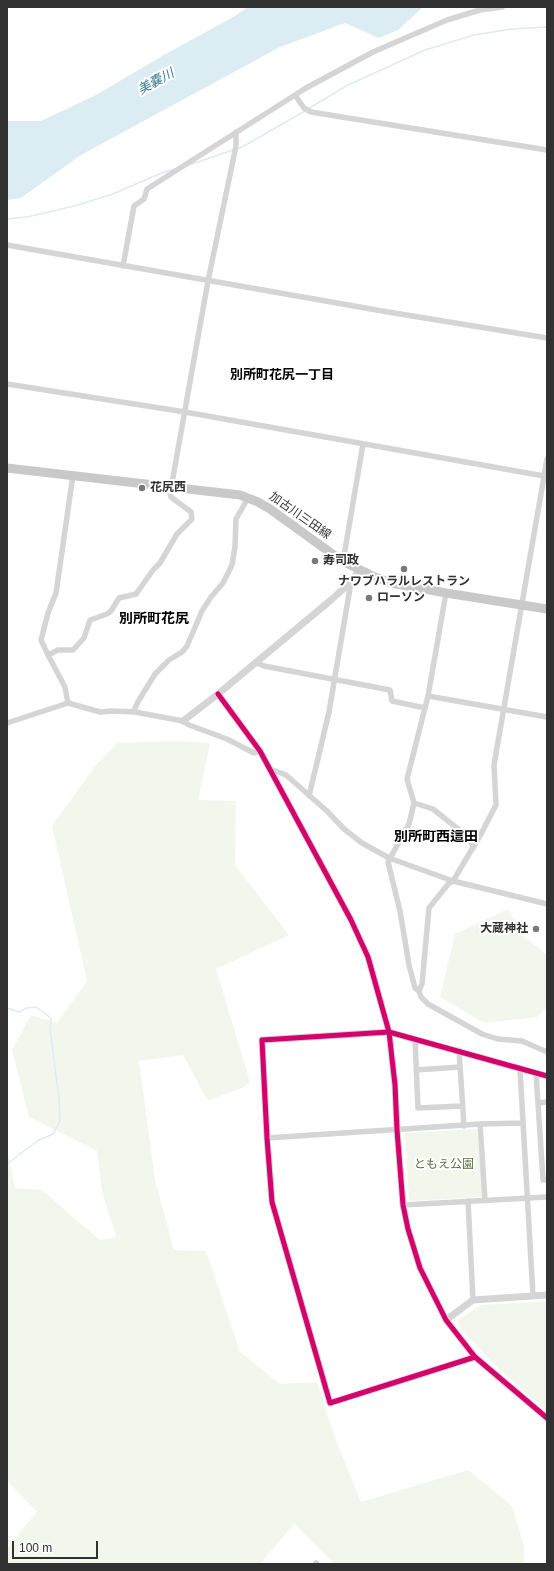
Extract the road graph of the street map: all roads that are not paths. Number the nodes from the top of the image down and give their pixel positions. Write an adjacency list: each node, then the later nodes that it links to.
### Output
1 (502, 7): 2 (street)
2 (295, 95): 3 (street); 4 (street)
3 (236, 132): 6 (street); 7 (street)
4 (547, 150)
5 (7, 246): 6 (street)
6 (122, 266): 7 (street)
7 (208, 281): 8 (street); 10 (street)
8 (547, 338)
9 (7, 384): 10 (street)
10 (185, 412): 11 (street); 16 (street)
11 (363, 444): 15 (street); 18 (street)
12 (547, 459): 15 (street)
13 (7, 468): 14 (main road, 加古川三田線)
14 (73, 475): 16 (main road, 加古川三田線); 24 (street)
15 (544, 476): 22 (street)
16 (171, 488): 17 (main road, 加古川三田線); 24 (street)
17 (248, 498): 18 (main road, 加古川三田線); 32 (street)
18 (342, 561): 19 (main road, 加古川三田線)
19 (359, 570): 20 (street); 21 (main road, 加古川三田線)
20 (352, 582): 25 (street); 26 (street)
21 (446, 593): 22 (main road, 加古川三田線); 28 (street)
22 (522, 606): 23 (main road, 加古川三田線); 31 (street)
23 (547, 609)
24 (48, 655): 29 (street)
25 (256, 662): 26 (street); 27 (street)
26 (335, 680): 30 (street); 38 (street)
27 (218, 694): 34 (street); 36 (street)
28 (428, 696): 30 (street); 31 (street)
29 (68, 703): 32 (street); 35 (street)
30 (425, 708): 39 (street)
31 (503, 710): 33 (street); 40 (street)
32 (135, 712): 34 (street)
33 (547, 717)
34 (183, 720): 36 (street)
35 (7, 723)
36 (260, 751): 37 (street)
37 (270, 769): 38 (street); 45 (street)
38 (309, 796): 41 (street)
39 (414, 803): 40 (street); 41 (street)
40 (474, 847): 42 (street)
41 (389, 858): 42 (street); 44 (street)
42 (453, 881): 43 (street); 44 (street)
43 (547, 904)
44 (418, 991): 48 (street)
45 (389, 1032): 46 (street); 60 (street); 61 (street)
46 (415, 1039): 47 (street); 51 (street)
47 (459, 1050): 49 (street); 50 (street)
48 (547, 1052)
49 (460, 1067): 51 (street); 56 (street)
50 (520, 1069): 52 (street); 57 (street)
51 (416, 1070): 56 (street)
52 (536, 1073): 53 (street); 55 (street)
53 (547, 1076)
54 (547, 1102): 55 (street)
55 (538, 1103): 62 (street)
56 (462, 1106): 59 (street)
57 (523, 1123): 58 (street); 64 (street)
58 (480, 1124): 59 (street); 65 (street)
59 (464, 1126): 60 (street)
60 (397, 1130): 61 (street); 67 (street)
61 (267, 1138): 72 (street)
62 (547, 1180)
63 (547, 1196): 64 (street)
64 (527, 1198): 65 (street); 69 (street)
65 (486, 1200): 66 (street)
66 (468, 1201): 67 (street); 70 (street)
67 (403, 1205): 71 (street)
68 (547, 1295): 69 (street)
69 (533, 1296): 70 (street)
70 (474, 1300): 71 (street)
71 (446, 1320): 72 (street)
72 (475, 1357): 73 (street)
73 (547, 1418)

